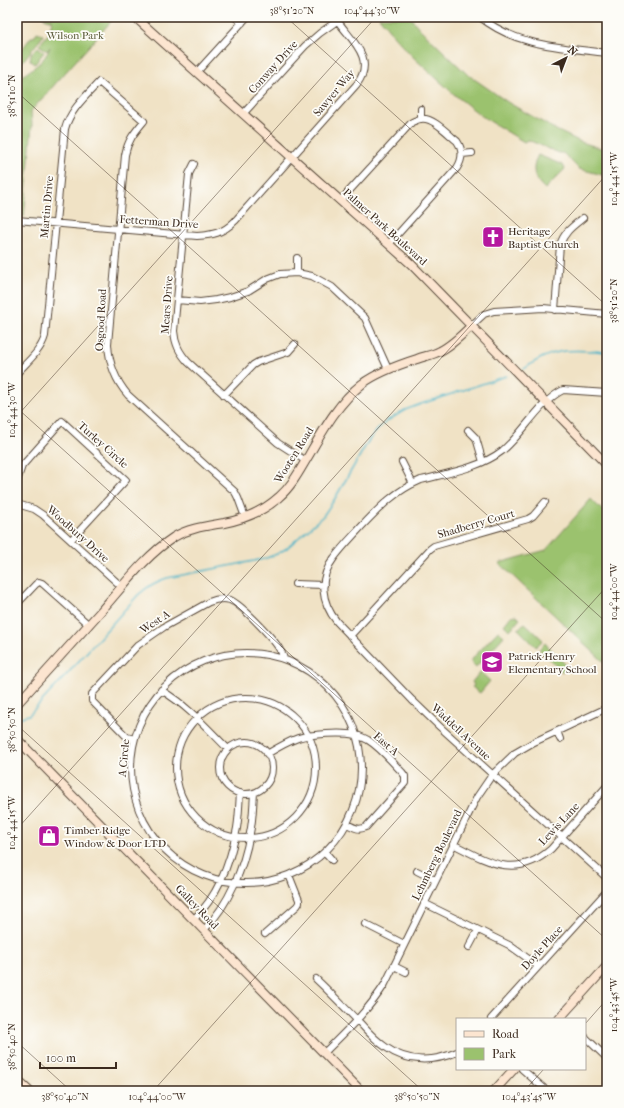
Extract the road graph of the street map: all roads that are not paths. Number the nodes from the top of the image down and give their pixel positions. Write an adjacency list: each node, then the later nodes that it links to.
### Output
1 (135, 17): 8 (main road, Palmer Park Boulevard)
2 (234, 17): 6 (street)
3 (247, 17): 6 (street)
4 (480, 17): 7 (street)
5 (336, 19): 11 (street, Conway Drive); 15 (street, Sawyer Way)
6 (242, 23): 8 (street)
7 (607, 53)
8 (197, 72): 11 (main road, Palmer Park Boulevard)
9 (128, 107): 20 (street, Martin Drive); 21 (street, Osgood Road)
10 (421, 109): 12 (street)
11 (244, 114): 15 (main road, Palmer Park Boulevard)
12 (421, 119): 14 (street); 17 (street)
13 (472, 153): 14 (street)
14 (462, 154): 23 (street)
15 (292, 157): 17 (main road, Palmer Park Boulevard); 22 (street, Fetterman Drive)
16 (194, 164): 22 (street, Mears Drive)
17 (340, 201): 23 (main road, Palmer Park Boulevard)
18 (583, 218): 27 (street)
19 (17, 220): 20 (street, Fetterman Drive)
20 (56, 223): 21 (street, Fetterman Drive); 32 (street, Martin Drive)
21 (118, 229): 22 (street, Fetterman Drive); 45 (street, Osgood Road)
22 (183, 235): 26 (street, Mears Drive)
23 (389, 244): 29 (main road, Palmer Park Boulevard)
24 (297, 258): 25 (street)
25 (297, 273): 26 (street); 31 (street)
26 (177, 300): 34 (street, Mears Drive)
27 (555, 310): 28 (street, Wooten Road); 29 (street, Wooten Road)
28 (607, 314)
29 (471, 326): 31 (main road, Wooten Road); 35 (main road, Palmer Park Boulevard)
30 (295, 344): 34 (street)
31 (388, 369): 37 (main road, Wooten Road)
32 (17, 373)
33 (607, 393): 35 (street)
34 (224, 395): 37 (street, Mears Drive)
35 (546, 403): 39 (street); 40 (main road, Palmer Park Boulevard)
36 (468, 430): 39 (street)
37 (306, 461): 45 (main road, Wooten Road)
38 (402, 462): 42 (street)
39 (483, 462): 42 (street)
40 (607, 465)
41 (17, 481): 46 (street, Turley Circle)
42 (413, 484): 48 (street)
43 (544, 502): 52 (street, Shadberry Court)
44 (17, 504): 46 (street, Woodbury Drive)
45 (245, 517): 49 (main road, Wooten Road)
46 (71, 540): 49 (street, Woodbury Drive)
47 (295, 584): 48 (street)
48 (324, 585): 52 (street, Waddell Avenue)
49 (122, 587): 51 (main road, Wooten Road)
50 (17, 604): 51 (street)
51 (88, 625): 55 (main road, Wooten Road)
52 (350, 636): 66 (street, Waddell Avenue)
53 (284, 658): 54 (street, A Circle); 60 (street, A Circle); 62 (street, West A)
54 (161, 690): 57 (street); 62 (street, A Circle)
55 (17, 704)
56 (607, 708): 58 (street, Lehmberg Boulevard)
57 (197, 718): 59 (street); 64 (street); 74 (street)
58 (557, 731): 63 (street); 66 (street, Lehmberg Boulevard)
59 (308, 735): 60 (street, East A); 65 (street, East A); 75 (street)
60 (356, 735): 72 (street, A Circle); 72 (street, East A)
61 (17, 739): 87 (main road, Galley Road)
62 (134, 739): 70 (street, A Circle)
63 (560, 739)
64 (228, 749): 65 (street); 68 (street)
65 (267, 754): 69 (street)
66 (492, 775): 73 (street, Waddell Avenue); 76 (street, Lehmberg Boulevard)
67 (607, 786): 73 (street, Lewis Lane)
68 (240, 793): 69 (street); 74 (street)
69 (254, 793): 75 (street)
70 (137, 805): 71 (street); 83 (street, A Circle)
71 (130, 808)
72 (346, 824): 77 (street, A Circle)
73 (561, 837): 76 (street, Lewis Lane); 81 (street, Waddell Avenue)
74 (235, 838): 75 (street); 83 (street)
75 (249, 838): 84 (street)
76 (452, 844): 82 (street, Lehmberg Boulevard)
77 (325, 852): 78 (street); 80 (street, A Circle)
78 (332, 860)
79 (417, 871): 82 (street)
80 (289, 875): 84 (street, A Circle); 91 (street)
81 (607, 878)
82 (435, 880): 86 (street, Lehmberg Boulevard)
83 (220, 881): 84 (street, A Circle); 87 (street)
84 (234, 883): 89 (street)
85 (607, 891): 95 (street, Doyle Place)
86 (424, 903): 90 (street); 92 (street, Lehmberg Boulevard)
87 (194, 919): 89 (main road, Galley Road)
88 (365, 924): 92 (street)
89 (204, 930): 104 (main road, Galley Road)
90 (478, 930): 93 (street); 95 (street)
91 (265, 934)
92 (404, 944): 94 (street, Lehmberg Boulevard)
93 (469, 947)
94 (394, 966): 97 (street); 101 (street, Lehmberg Boulevard)
95 (538, 966): 99 (street, Doyle Place)
96 (607, 968): 100 (main road)
97 (406, 972)
98 (316, 979): 101 (street)
99 (492, 1018)
100 (562, 1018)
101 (357, 1020): 103 (street); 104 (street, Lehmberg Boulevard)
102 (586, 1038): 105 (street)
103 (456, 1052)
104 (324, 1053): 110 (main road, Galley Road)
105 (607, 1058)
106 (513, 1070): 111 (main road)
107 (523, 1070): 112 (street)
108 (17, 1080): 109 (main road)
109 (29, 1091)
110 (361, 1091)
111 (494, 1091)
112 (547, 1091)

